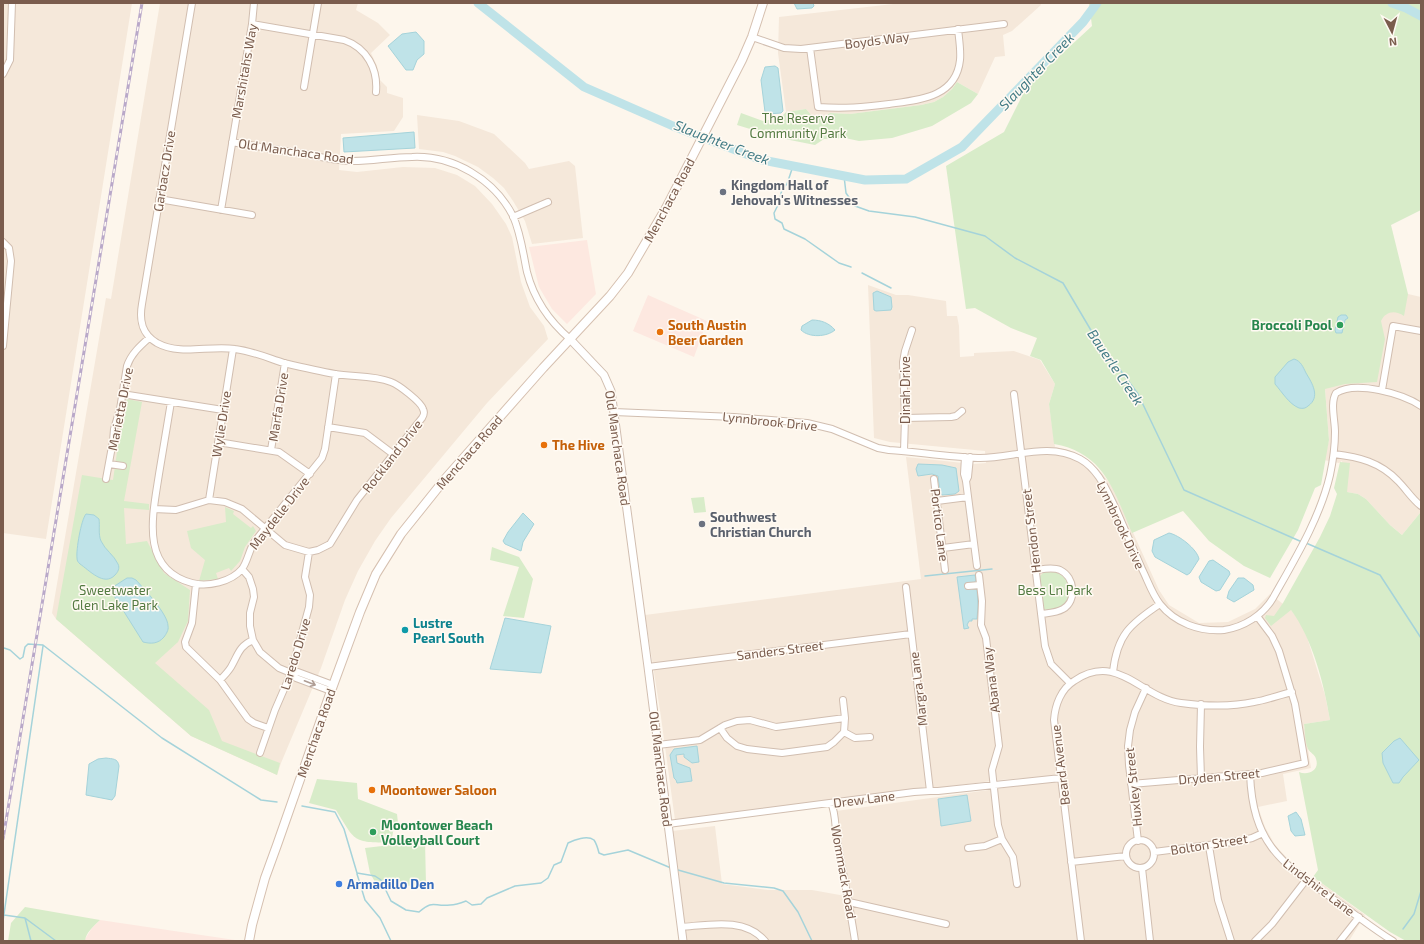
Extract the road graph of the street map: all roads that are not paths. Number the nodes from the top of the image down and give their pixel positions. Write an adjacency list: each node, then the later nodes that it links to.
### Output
1 (12, 3): 12 (street)
2 (192, 3): 16 (street, Garbacz Drive)
3 (254, 3): 6 (street, Marshitahs Way)
4 (318, 3): 9 (street)
5 (763, 3): 10 (main road, Menchaca Road)
6 (252, 24): 9 (street); 15 (street, Marshitahs Way)
7 (1004, 24): 8 (street, Boyds Way)
8 (958, 29): 11 (street, Boyds Way); 11 (street)
9 (313, 34): 13 (street); 14 (street)
10 (752, 37): 11 (street, Boyds Way); 25 (main road, Menchaca Road)
11 (810, 48)
12 (3, 74)
13 (304, 87)
14 (376, 92)
15 (232, 142): 18 (street, Marshitahs Way); 20 (street, Old Manchaca Road)
16 (160, 199): 18 (street); 24 (street, Garbacz Drive)
17 (548, 202): 20 (street)
18 (221, 210): 19 (street)
19 (252, 215)
20 (513, 217): 25 (street, Old Manchaca Road)
21 (3, 242): 26 (street)
22 (912, 330): 38 (street, Dinah Drive)
23 (1421, 331): 30 (street)
24 (149, 338): 27 (street, Rockland Drive); 31 (street, Marietta Drive)
25 (570, 339): 37 (street, Old Manchaca Road); 80 (main road, Menchaca Road)
26 (3, 346)
27 (233, 349): 28 (street, Rockland Drive); 35 (street, Wylie Drive)
28 (285, 363): 29 (street, Rockland Drive); 41 (street, Marfa Drive)
29 (336, 374): 39 (street, Maydelle Drive); 44 (street, Rockland Drive)
30 (1382, 390): 34 (street, Lynnbrook Drive); 45 (street, Lynnbrook Drive)
31 (122, 394): 33 (street); 47 (street, Marietta Drive)
32 (1014, 394): 43 (street, Hendon Street)
33 (171, 402): 35 (street); 56 (street)
34 (1421, 406)
35 (223, 410): 40 (street, Wylie Drive)
36 (962, 411): 38 (street)
37 (614, 412): 42 (street, Lynnbrook Drive); 75 (street, Old Manchaca Road)
38 (905, 418): 42 (street, Dinah Drive)
39 (328, 427): 44 (street); 49 (street, Maydelle Drive)
40 (218, 442): 41 (street); 53 (street, Wylie Drive)
41 (270, 450): 49 (street)
42 (904, 451): 46 (street, Lynnbrook Drive)
43 (1021, 453): 46 (street, Lynnbrook Drive); 64 (street, Hendon Street); 70 (street, Lynnbrook Drive)
44 (393, 454): 60 (street, Rockland Drive)
45 (1334, 454): 55 (street); 72 (street, Lynnbrook Drive)
46 (967, 457): 52 (street)
47 (109, 464): 48 (street, Marietta Drive); 50 (street, Marietta Drive)
48 (123, 466)
49 (310, 474): 57 (street, Maydelle Drive)
50 (106, 479)
51 (934, 479): 54 (street, Portico Lane)
52 (968, 497): 54 (street); 58 (street)
53 (209, 500): 56 (street); 57 (street)
54 (937, 501): 59 (street, Portico Lane)
55 (1421, 506)
56 (154, 509): 66 (street)
57 (265, 529): 60 (street); 62 (street, Maydelle Drive)
58 (974, 544): 59 (street); 61 (street)
59 (943, 548): 63 (street, Portico Lane)
60 (309, 552): 76 (street, Laredo Drive)
61 (977, 566)
62 (242, 569): 66 (street); 74 (street)
63 (945, 570)
64 (1035, 570): 71 (street, Hendon Street); 71 (street)
65 (979, 575): 67 (street, Abana Way)
66 (196, 584): 78 (street)
67 (980, 584): 68 (street); 96 (street, Abana Way)
68 (968, 586)
69 (906, 587): 73 (street, Margra Lane)
70 (1160, 604): 72 (street, Lynnbrook Drive); 77 (street)
71 (1041, 614): 79 (street, Hendon Street)
72 (1257, 616): 82 (street)
73 (911, 634): 75 (street, Sanders Street); 97 (street, Margra Lane)
74 (253, 640): 76 (street); 78 (street)
75 (648, 667): 90 (street, Old Manchaca Road)
76 (291, 672): 80 (street); 86 (street, Laredo Drive)
77 (1112, 672): 79 (street, Beard Avenue); 81 (street, Beard Avenue)
78 (220, 680): 86 (street)
79 (1070, 683): 93 (street, Beard Avenue)
80 (332, 688): 115 (main road, Menchaca Road)
81 (1146, 688): 84 (street, Beard Avenue); 95 (street, Huxley Street)
82 (1292, 692): 84 (street, Beard Avenue); 92 (street, Dryden Street)
83 (843, 700): 85 (street)
84 (1201, 704): 94 (street)
85 (845, 718): 87 (street); 88 (street)
86 (268, 728): 91 (street, Laredo Drive)
87 (720, 728): 88 (street); 90 (street)
88 (844, 732): 89 (street)
89 (870, 737)
90 (658, 745): 99 (street, Old Manchaca Road)
91 (260, 753)
92 (1250, 774): 94 (street, Dryden Street); 100 (street, Lindshire Lane)
93 (1061, 778): 96 (street, Drew Lane); 107 (street, Beard Avenue)
94 (1201, 778): 95 (street, Dryden Street)
95 (1131, 784): 102 (street, Huxley Street)
96 (994, 785): 97 (street, Drew Lane); 101 (street, Abana Way)
97 (930, 791): 98 (street, Drew Lane)
98 (831, 803): 99 (street, Drew Lane); 111 (street, Wommack Road)
99 (668, 824): 114 (street, Old Manchaca Road)
100 (1263, 833): 103 (street, Bolton Street); 109 (street, Lindshire Lane)
101 (1002, 839): 104 (street); 110 (street, Abana Way)
102 (1138, 840): 105 (street); 106 (street)
103 (1209, 846): 105 (street, Bolton Street); 121 (street)
104 (968, 848)
105 (1154, 852): 108 (street)
106 (1126, 856): 107 (street); 108 (street)
107 (1071, 862): 119 (street, Beard Avenue)
108 (1142, 868): 120 (street)
109 (1306, 880): 112 (street, Lindshire Lane); 122 (street)
110 (1017, 884)
111 (849, 902): 113 (street); 118 (street, Wommack Road)
112 (1359, 917): 123 (street); 124 (street, Lindshire Lane)
113 (946, 924)
114 (681, 927): 116 (street, Old Manchaca Road); 117 (street)
115 (249, 941)
116 (683, 941)
117 (765, 941)
118 (855, 941)
119 (1081, 941)
120 (1150, 941)
121 (1231, 941)
122 (1255, 941)
123 (1340, 941)
124 (1393, 941)

